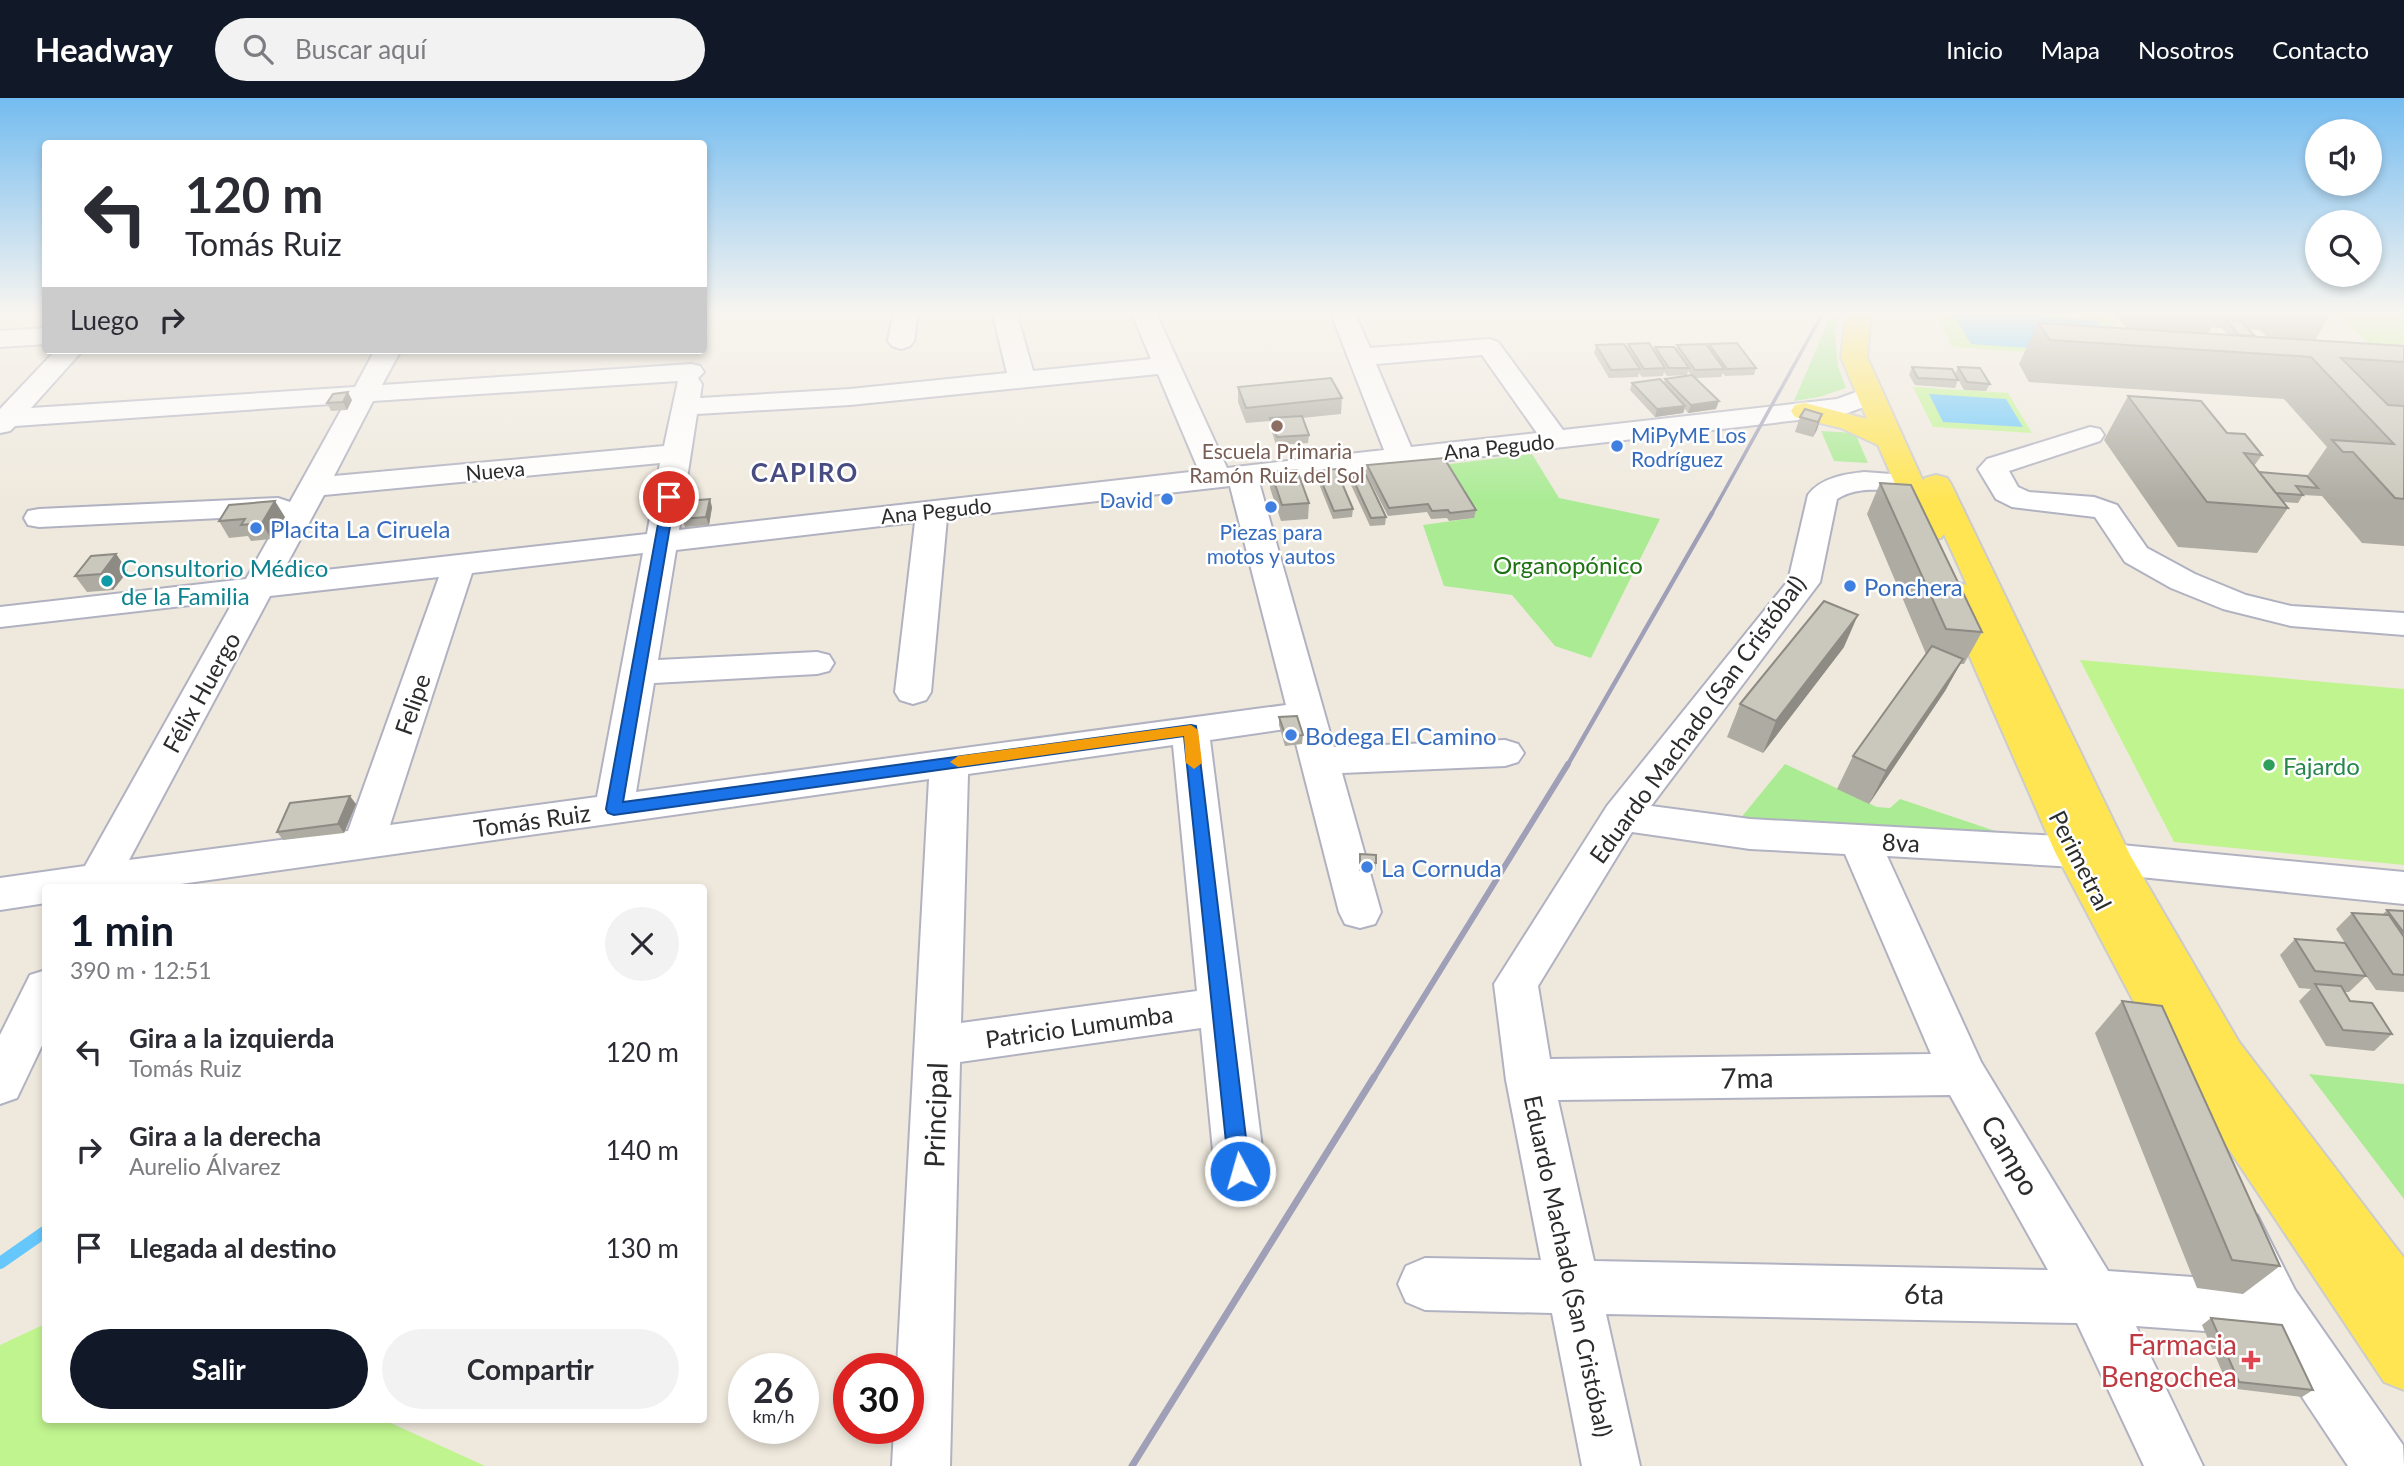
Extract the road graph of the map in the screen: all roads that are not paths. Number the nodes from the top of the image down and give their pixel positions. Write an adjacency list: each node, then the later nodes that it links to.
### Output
1 (46, 375): 17 (street)
2 (375, 375): 13 (street, Félix Huergo)
3 (552, 375): 13 (street)
4 (692, 375): 14 (street)
5 (1021, 375): 12 (street)
6 (1072, 375): 12 (street)
7 (1173, 375): 22 (street)
8 (1367, 375): 21 (street)
9 (1509, 375): 19 (street)
10 (1863, 375): 16 (main road, Perimetral)
11 (1879, 375): 16 (main road, Perimetral)
12 (1022, 380): 14 (street)
13 (365, 393): 17 (street); 24 (street, Félix Huergo)
14 (685, 407): 20 (street)
15 (1805, 411): 16 (street, Ana Pegudo); 16 (main road); 19 (street, Ana Pegudo)
16 (1880, 411): 23 (main road, Perimetral); 44 (main road, Perimetral)
17 (4, 421)
18 (2090, 435): 31 (street)
19 (1556, 440): 21 (street, Ana Pegudo)
20 (677, 453): 24 (street, Nueva); 27 (street)
21 (1401, 457): 22 (street, Ana Pegudo)
22 (1230, 477): 25 (street, Ana Pegudo); 35 (street)
23 (1909, 482): 40 (street, Eduardo Machado (San Cristóbal)); 44 (main road, Perimetral)
24 (308, 496): 26 (street, Nueva); 29 (street, Félix Huergo)
25 (932, 511): 27 (street, Ana Pegudo); 34 (street)
26 (39, 518)
27 (661, 541): 28 (street, Ana Pegudo); 33 (street)
28 (459, 565): 29 (street, Ana Pegudo); 43 (street, Felipe)
29 (258, 587): 30 (street, Ana Pegudo); 45 (street, Félix Huergo)
30 (0, 617)
31 (2404, 624)
32 (817, 663): 33 (street)
33 (638, 672): 41 (street)
34 (913, 692)
35 (1307, 714): 36 (street, Tomás Ruiz); 38 (street)
36 (1191, 730): 39 (street, Tomás Ruiz); 51 (street)
37 (1505, 753): 38 (street)
38 (1320, 761): 49 (street)
39 (949, 763): 41 (street, Tomás Ruiz); 52 (street, Principal)
40 (1630, 803): 42 (street, 8va); 55 (street, Eduardo Machado (San Cristóbal))
41 (614, 809): 43 (street, Tomás Ruiz)
42 (1859, 839): 44 (street, 8va); 54 (street, Campo)
43 (364, 844): 45 (street, Tomás Ruiz)
44 (2093, 855): 47 (street, 8va); 61 (main road, Perimetral); 63 (main road, Perimetral)
45 (96, 884)
46 (42, 888): 48 (street, Tomás Ruiz)
47 (2404, 888)
48 (0, 894)
49 (1360, 912)
50 (42, 996): 56 (street)
51 (1222, 1006): 52 (street, Patricio Lumumba); 57 (street)
52 (937, 1046): 64 (street, Principal)
53 (2162, 1072): 62 (street)
54 (1963, 1074): 55 (street, 7ma); 60 (street, Campo)
55 (1530, 1080): 59 (street, Eduardo Machado (San Cristóbal))
56 (0, 1083)
57 (1240, 1171)
58 (1425, 1284): 59 (street, 6ta)
59 (1573, 1285): 60 (street, 6ta); 65 (street, Eduardo Machado (San Cristóbal))
60 (2093, 1297): 62 (street, 6ta); 66 (street, Campo)
61 (2404, 1302)
62 (2276, 1309): 67 (street)
63 (2404, 1362)
64 (921, 1466)
65 (1611, 1466)
66 (2174, 1466)
67 (2382, 1466)

